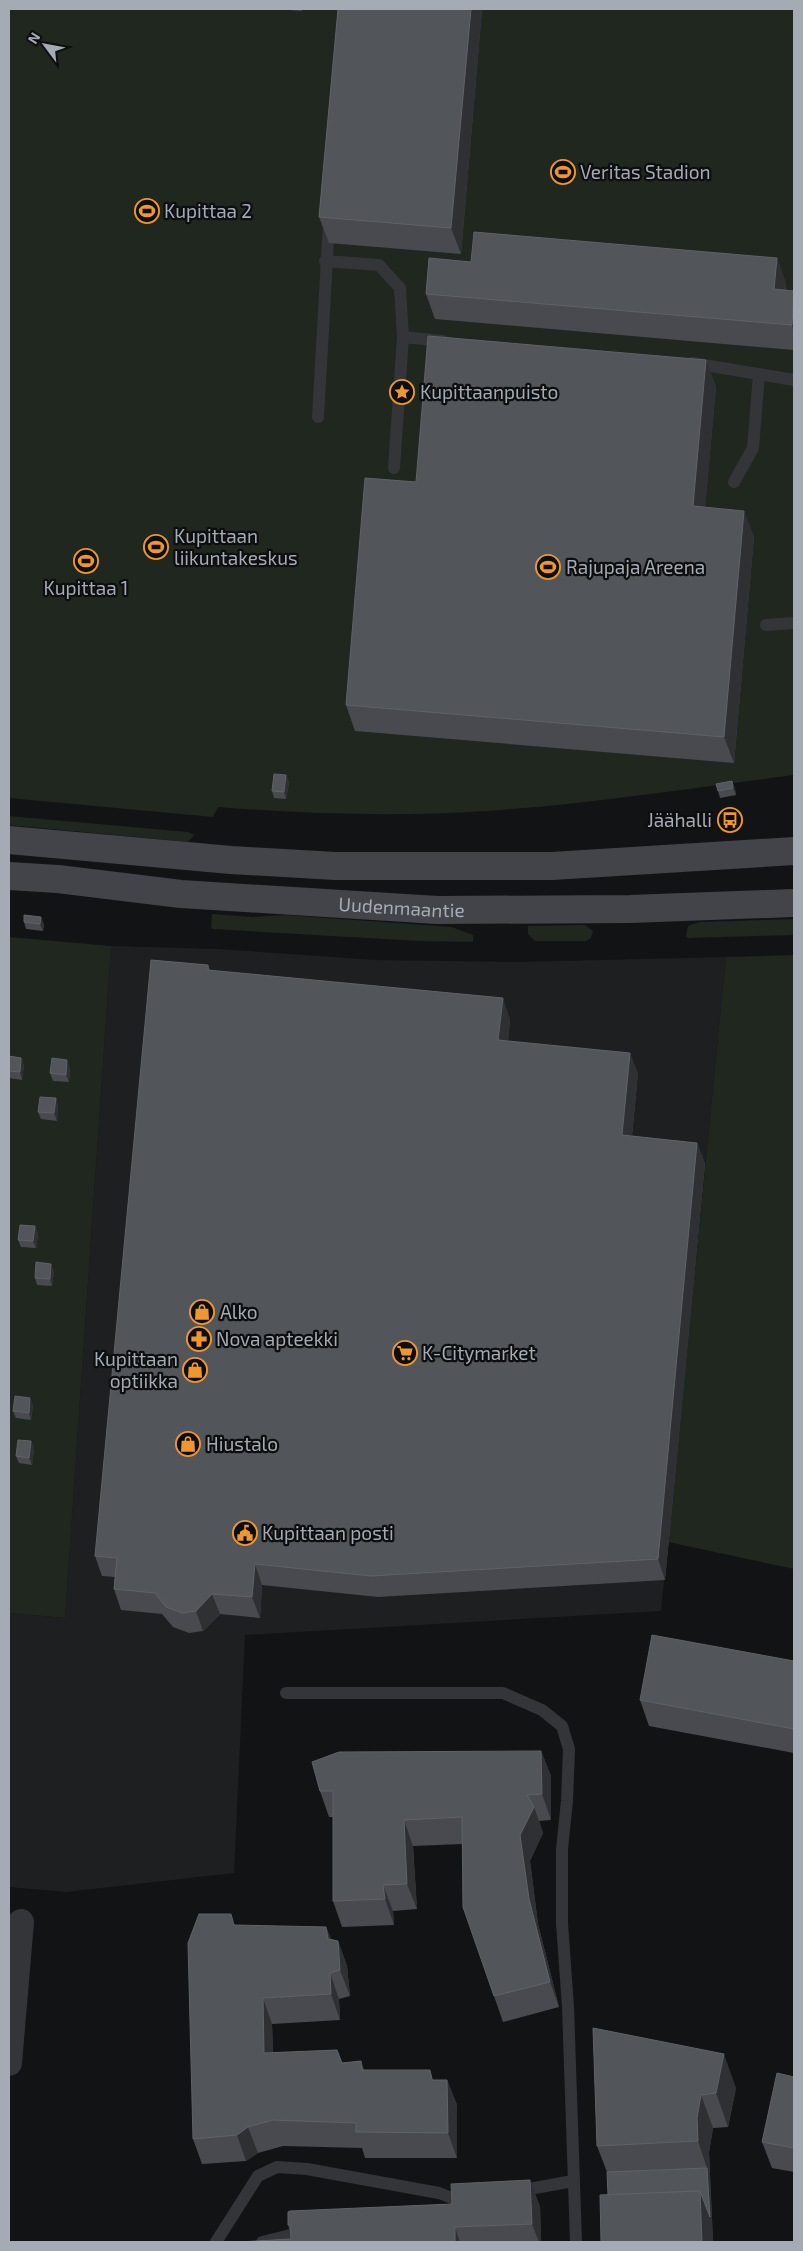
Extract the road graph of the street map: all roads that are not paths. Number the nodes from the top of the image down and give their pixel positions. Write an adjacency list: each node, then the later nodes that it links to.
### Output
1 (330, 212): 2 (lane)
2 (325, 261): 3 (lane); 8 (lane)
3 (403, 337): 4 (lane); 9 (lane)
4 (452, 342)
5 (683, 362): 6 (lane)
6 (759, 374): 7 (lane); 10 (lane)
7 (794, 380)
8 (318, 417)
9 (394, 468)
10 (734, 482)
11 (794, 623): 12 (lane)
12 (766, 625)
13 (9, 840): 14 (main road, Uudenmaantie)
14 (794, 851)
15 (9, 876): 16 (main road, Uudenmaantie)
16 (794, 903)
17 (286, 1693): 20 (lane)
18 (21, 1922): 19 (street)
19 (9, 2063)
20 (573, 2181): 21 (lane); 28 (lane)
21 (507, 2193)
22 (479, 2198): 23 (lane)
23 (460, 2201): 24 (lane); 26 (lane)
24 (449, 2210)
25 (316, 2229): 27 (lane)
26 (216, 2242)
27 (262, 2242)
28 (576, 2242)

